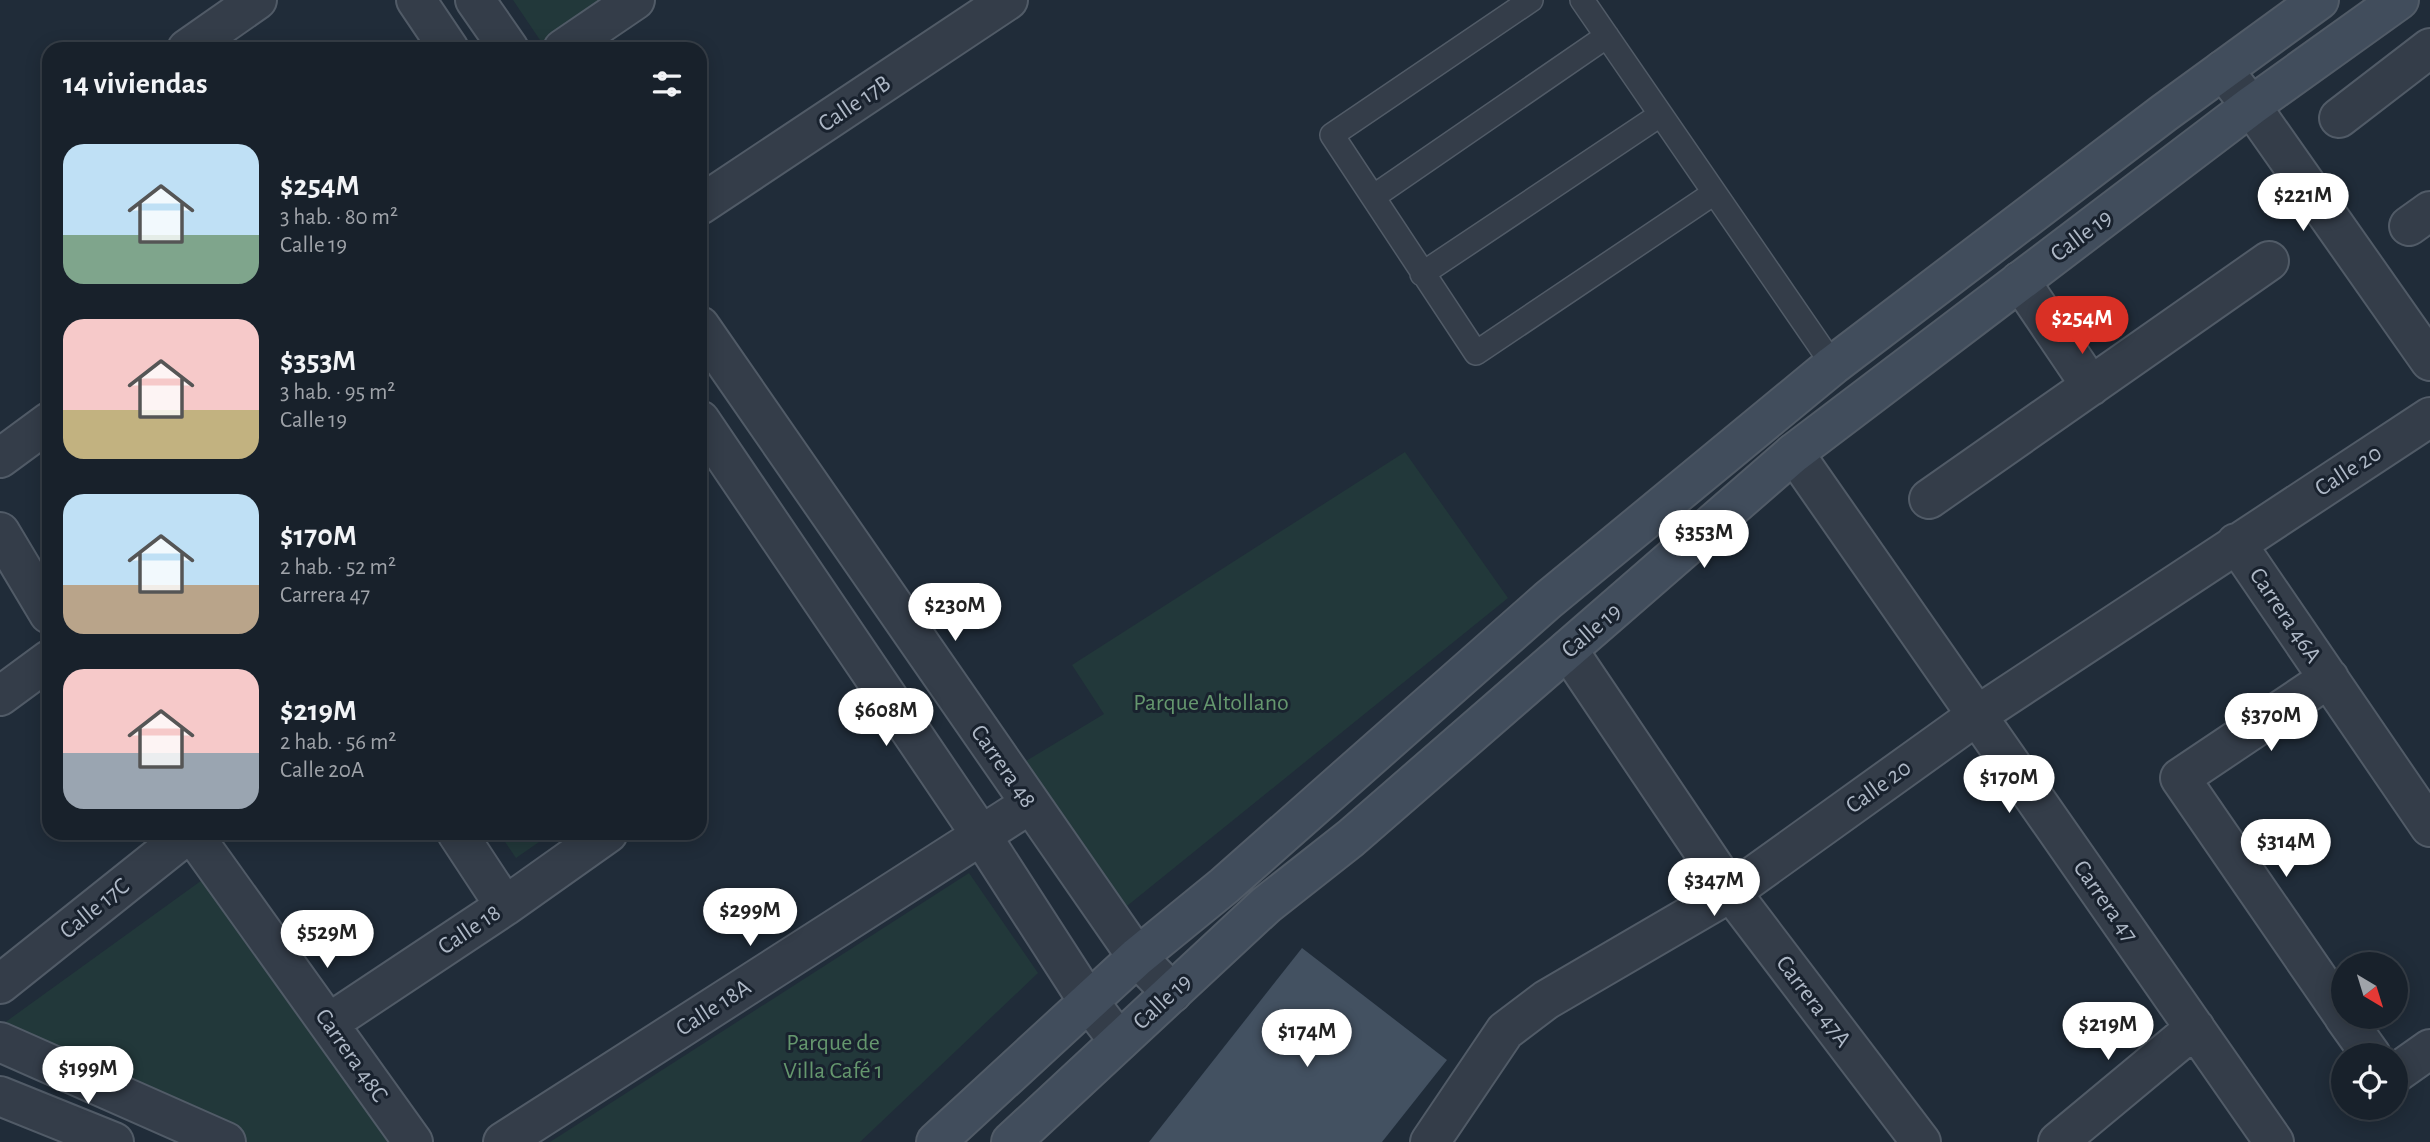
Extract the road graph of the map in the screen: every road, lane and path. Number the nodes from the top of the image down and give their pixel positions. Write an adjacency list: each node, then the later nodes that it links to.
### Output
1 (257, 0): 11 (street)
2 (416, 0): 12 (street)
3 (475, 0): 13 (street)
4 (635, 0): 14 (street)
5 (1531, 0): 22 (lane)
6 (1582, 0): 10 (lane)
7 (2399, 0): 16 (main road, Calle 19)
8 (999, 3): 23 (street, Calle 17B)
9 (2301, 5): 16 (street); 17 (main road, Calle 19)
10 (1607, 36): 19 (lane); 22 (lane)
11 (197, 42)
12 (444, 42)
13 (504, 42)
14 (573, 42)
15 (2430, 48): 20 (street)
16 (2323, 54): 18 (main road, Calle 19)
17 (2223, 70): 18 (street); 29 (main road, Calle 19)
18 (2251, 106): 26 (main road, Calle 19); 28 (street)
19 (1660, 115): 21 (lane); 25 (lane)
20 (2339, 118)
21 (1714, 193): 25 (lane); 29 (lane)
22 (1373, 197): 25 (lane)
23 (707, 200)
24 (2269, 261): 30 (street)
25 (1422, 274)
26 (2020, 281): 30 (street); 34 (main road, Calle 19)
27 (707, 336): 32 (street, Carrera 48)
28 (2430, 361)
29 (1833, 365): 55 (main road, Calle 19)
30 (2091, 386): 37 (street)
31 (2430, 417): 39 (street, Calle 20)
32 (765, 421): 36 (street); 46 (street, Carrera 48)
33 (42, 427): 35 (street)
34 (1794, 453): 41 (main road, Calle 19); 45 (street, Carrera 47)
35 (0, 458)
36 (711, 460): 48 (street)
37 (1929, 499)
38 (0, 532): 40 (street)
39 (2236, 543): 43 (street, Carrera 46A); 45 (street, Calle 20)
40 (42, 602)
41 (1568, 650): 53 (street, Carrera 47A); 57 (main road, Calle 19)
42 (42, 665): 44 (street)
43 (2329, 678): 47 (street, Carrera 46A); 58 (street)
44 (0, 696)
45 (1976, 716): 53 (street, Calle 20); 61 (street, Carrera 47)
46 (1030, 804): 48 (street, Calle 18A); 55 (street, Carrera 48)
47 (2430, 827)
48 (981, 835): 59 (street); 72 (street, Calle 18A)
49 (181, 840): 56 (street, Calle 17C)
50 (195, 840): 60 (street, Carrera 48C)
51 (462, 840): 54 (street)
52 (598, 840): 54 (street, Calle 18)
53 (1731, 892): 69 (street, Calle 20); 75 (street, Carrera 47A)
54 (505, 906): 60 (street, Calle 18)
55 (1137, 957): 57 (street, Carrera 48); 59 (main road, Calle 19)
56 (0, 984)
57 (1172, 993): 62 (main road, Calle 19)
58 (2331, 997)
59 (1088, 1001): 62 (street); 73 (main road, Calle 19)
60 (329, 1023): 71 (street, Carrera 48C)
61 (2195, 1028): 76 (street); 77 (street, Carrera 47)
62 (1119, 1041): 74 (main road, Calle 19)
63 (0, 1042): 67 (street)
64 (2430, 1049): 65 (street)
65 (2408, 1065)
66 (0, 1096): 68 (street)
67 (126, 1098): 68 (street); 70 (street)
68 (107, 1141)
69 (1432, 1141)
70 (226, 1142)
71 (413, 1142)
72 (503, 1142)
73 (936, 1142)
74 (1011, 1142)
75 (1921, 1142)
76 (2058, 1142)
77 (2274, 1142)

